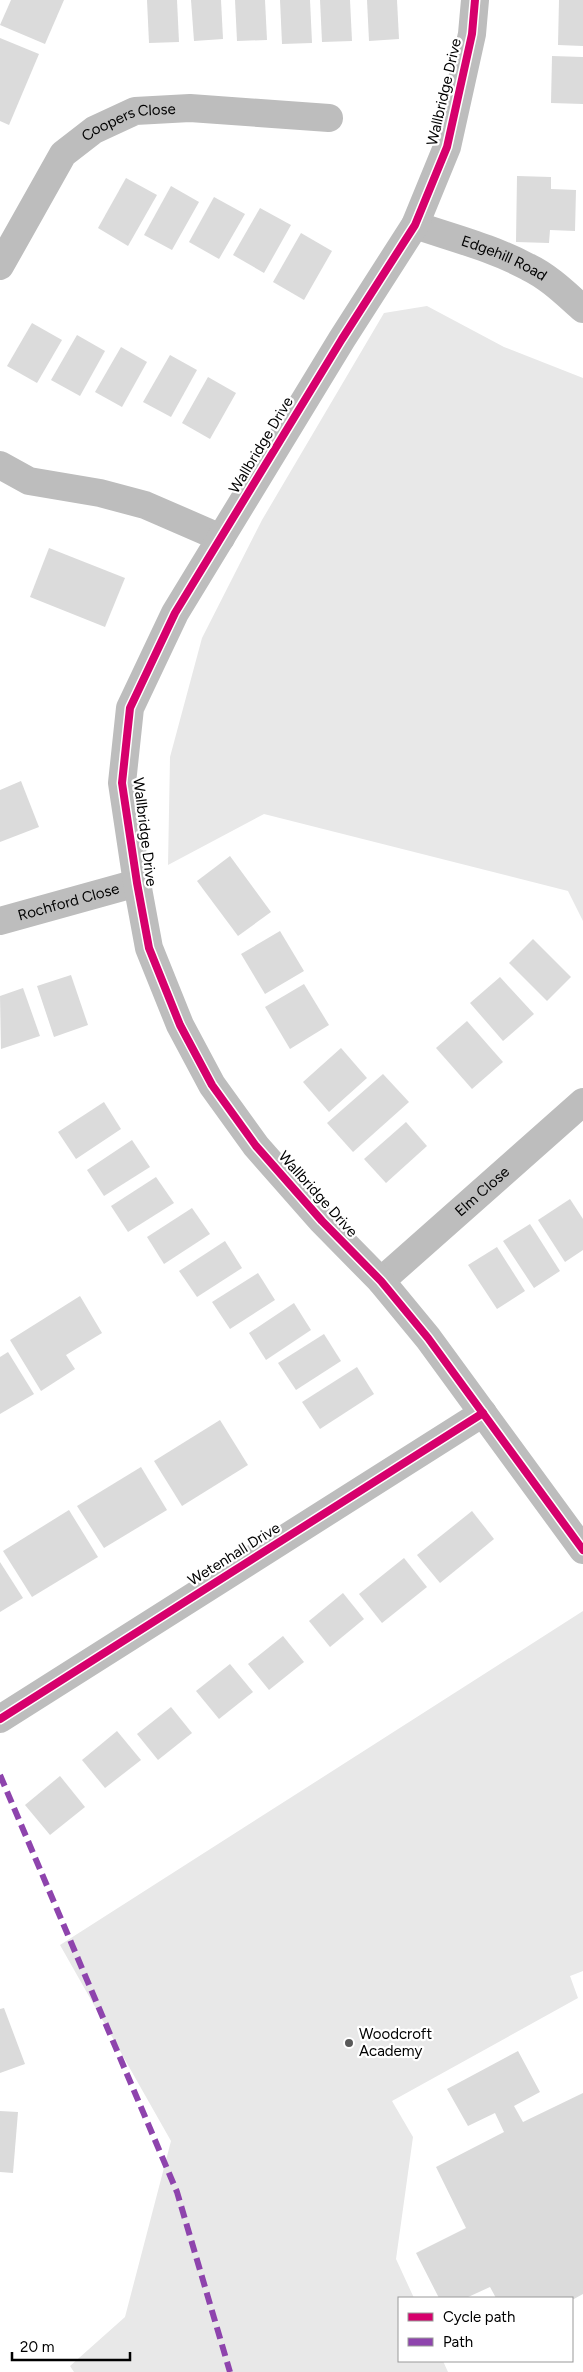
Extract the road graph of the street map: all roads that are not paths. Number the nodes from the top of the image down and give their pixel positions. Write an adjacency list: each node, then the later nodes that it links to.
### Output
1 (475, 0): 3 (street, Wallbridge Drive)
2 (330, 118): 4 (street, Coopers Close)
3 (416, 226): 5 (street, Edgehill Road); 7 (street, Wallbridge Drive)
4 (0, 266)
5 (583, 309)
6 (0, 465): 7 (street)
7 (222, 538): 8 (street, Wallbridge Drive)
8 (137, 883): 9 (street, Rochford Close); 11 (street, Wallbridge Drive)
9 (0, 921)
10 (583, 1102): 11 (street, Elm Close)
11 (380, 1281): 12 (street, Wallbridge Drive)
12 (483, 1413): 13 (street, Wallbridge Drive); 14 (street, Wetenhall Drive)
13 (583, 1550)
14 (0, 1719)

